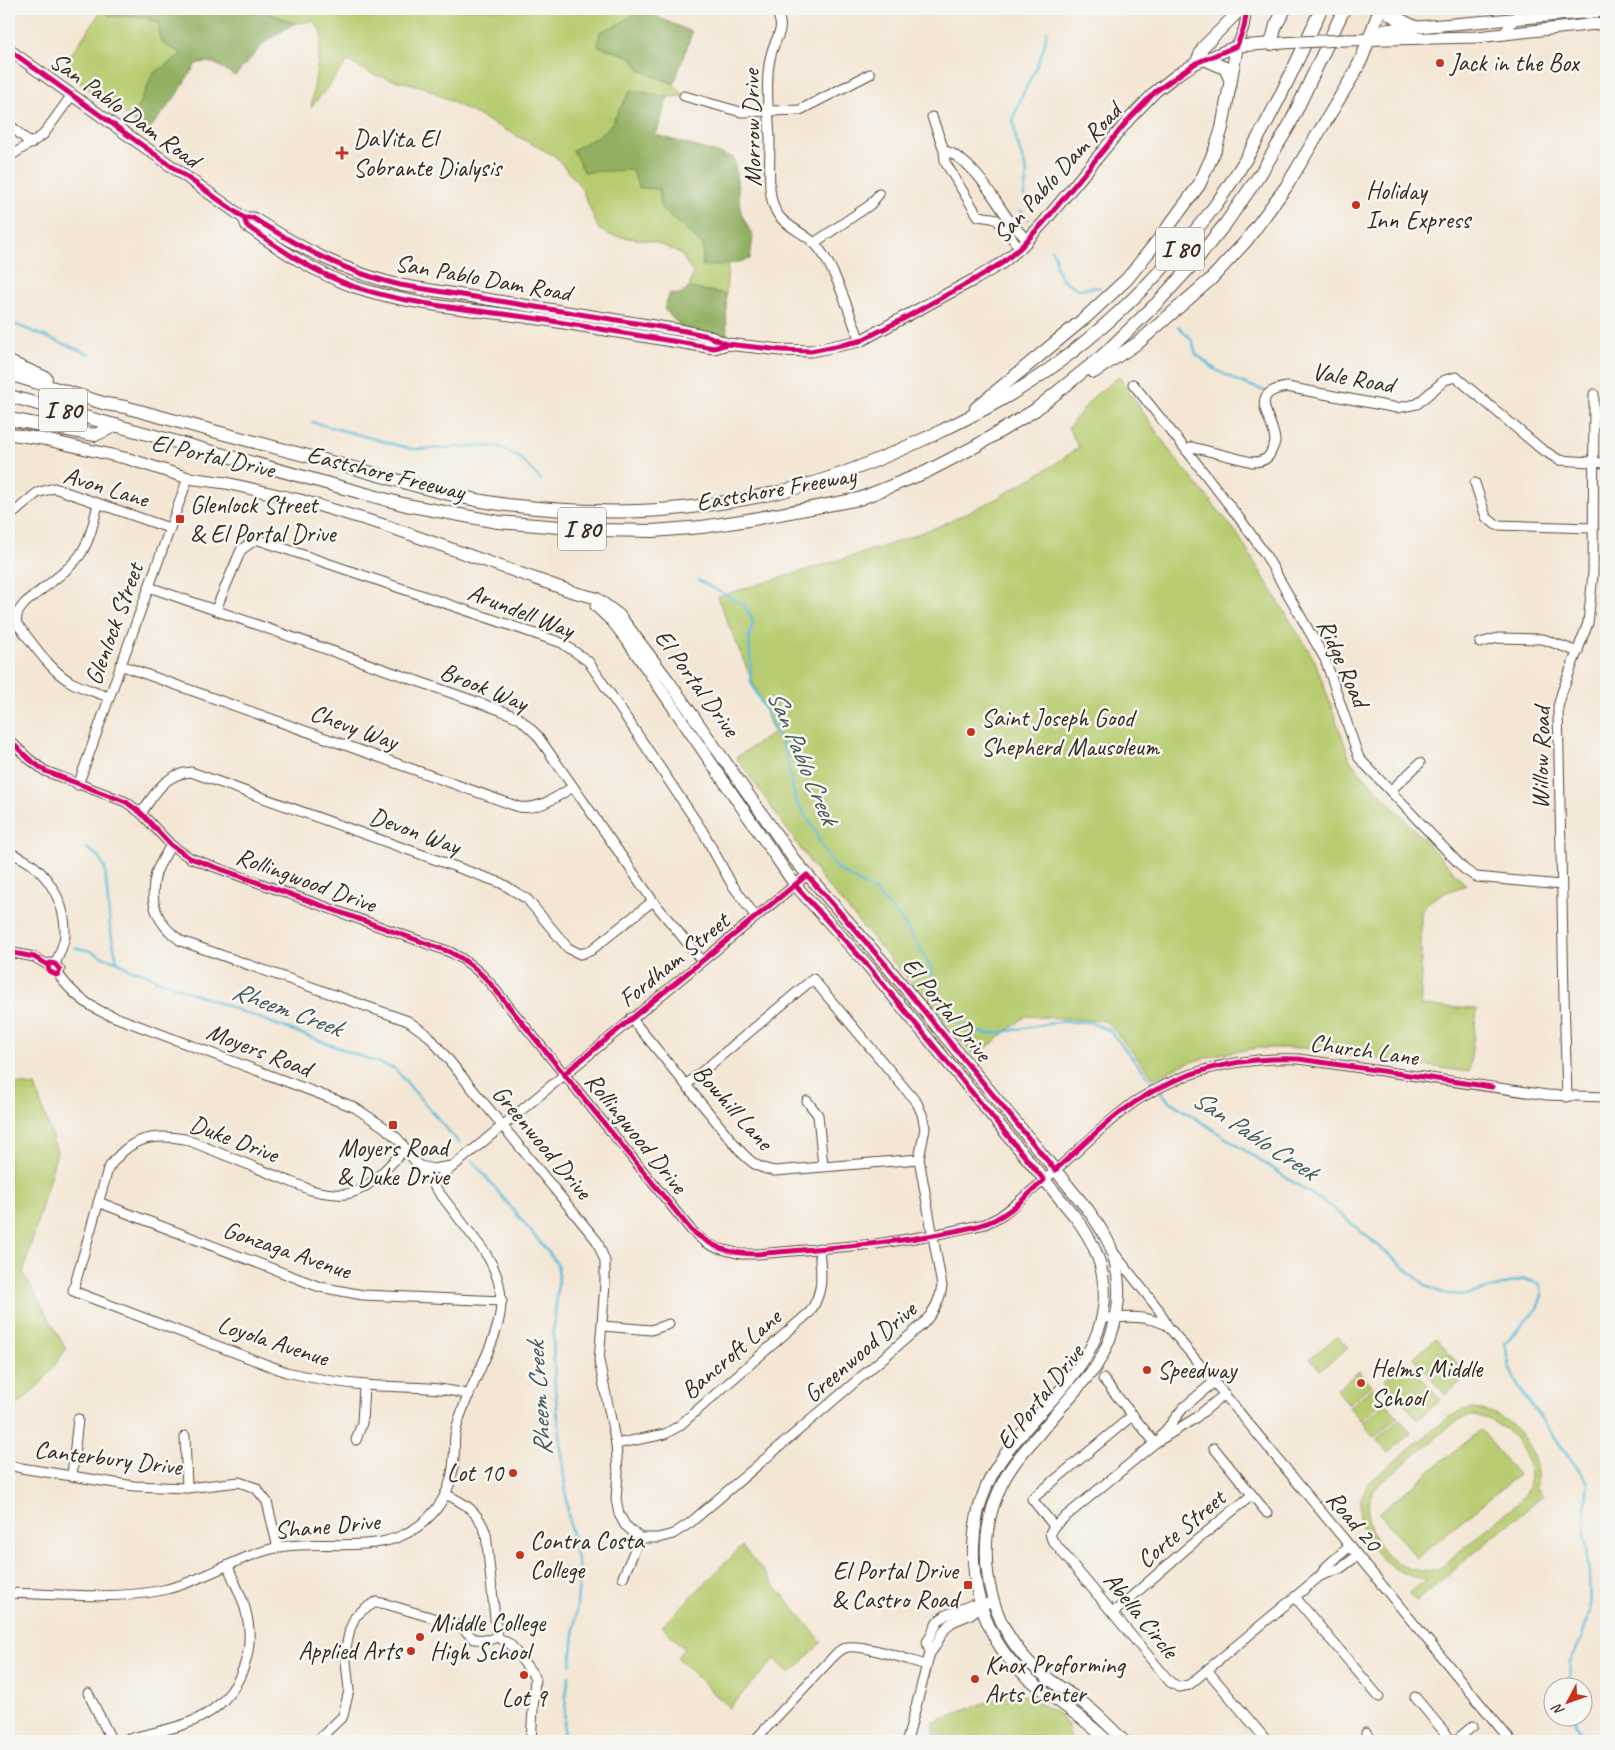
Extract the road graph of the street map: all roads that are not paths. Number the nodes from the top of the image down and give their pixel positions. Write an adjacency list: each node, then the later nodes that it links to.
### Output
1 (774, 9): 23 (street, Morrow Drive)
2 (1241, 9): 18 (main road)
3 (1247, 9): 16 (street)
4 (1285, 9): 15 (highway)
5 (1322, 9): 41 (highway, Eastshore Freeway / I 80)
6 (1344, 9): 39 (highway, Eastshore Freeway / I 80)
7 (1380, 9): 14 (highway)
8 (1388, 9): 12 (highway)
9 (1606, 11): 10 (main road, San Pablo Dam Road)
10 (1517, 14): 12 (main road, San Pablo Dam Road); 13 (street)
11 (1606, 23): 13 (main road, San Pablo Dam Road)
12 (1415, 27): 14 (main road, San Pablo Dam Road)
13 (1502, 35): 14 (main road, San Pablo Dam Road)
14 (1369, 40): 15 (main road, San Pablo Dam Road, bridge); 39 (highway)
15 (1272, 44): 16 (main road, San Pablo Dam Road)
16 (1237, 46): 18 (main road, San Pablo Dam Road); 20 (highway)
17 (9, 50): 21 (main road, San Pablo Dam Road)
18 (1200, 61): 20 (highway); 31 (main road, San Pablo Dam Road)
19 (870, 74): 23 (street)
20 (1231, 81): 41 (highway)
21 (72, 95): 26 (street); 32 (main road, San Pablo Dam Road)
22 (684, 96): 23 (street)
23 (767, 111): 30 (street, Morrow Drive)
24 (932, 117): 27 (street)
25 (9, 124): 26 (street)
26 (31, 144): 28 (street)
27 (944, 150): 31 (street); 31 (street)
28 (9, 157)
29 (880, 194): 30 (street)
30 (814, 243): 32 (street, Morrow Drive)
31 (1024, 244): 32 (main road, San Pablo Dam Road)
32 (860, 341)
33 (9, 362): 38 (highway)
34 (9, 374): 38 (highway, Eastshore Freeway / I 80)
35 (1133, 384): 44 (street, Ridge Road)
36 (1594, 394): 45 (street, Willow Road)
37 (9, 396): 42 (highway, Eastshore Freeway / I 80)
38 (106, 404): 41 (highway, Eastshore Freeway / I 80)
39 (1036, 410): 42 (highway, Eastshore Freeway / I 80)
40 (9, 419): 42 (highway)
41 (962, 422)
42 (117, 425)
43 (9, 434): 47 (main road, El Portal Drive)
44 (1187, 450): 45 (street, Vale Road); 64 (street, Ridge Road)
45 (1594, 463): 46 (street, Vale Road); 52 (street, Willow Road)
46 (1606, 463)
47 (188, 478): 51 (street, Glenlock Street); 54 (main road, El Portal Drive)
48 (1475, 483): 52 (street)
49 (98, 504): 50 (street, Avon Lane); 51 (street, Avon Lane); 59 (street)
50 (9, 516)
51 (169, 528): 53 (street, Glenlock Street)
52 (1593, 528): 57 (street, Willow Road)
53 (149, 587): 55 (street, Brook Way); 58 (street, Glenlock Street)
54 (573, 592): 68 (main road, El Portal Drive); 69 (main road, El Portal Drive)
55 (216, 609): 63 (street, Brook Way); 72 (street, Arundell Way)
56 (1480, 644): 57 (street)
57 (1578, 652): 70 (street, Willow Road)
58 (120, 665): 59 (street, Glenlock Street); 63 (street, Chevy Way)
59 (108, 697): 62 (street, Glenlock Street)
60 (9, 740): 62 (street, Rollingwood Drive)
61 (1420, 763): 64 (street)
62 (78, 785): 65 (street, Rollingwood Drive)
63 (573, 787): 71 (street, Brook Way)
64 (1390, 790): 70 (street, Ridge Road)
65 (141, 813): 66 (street, Rollingwood Drive); 71 (street, Devon Way)
66 (171, 845): 77 (street, Rollingwood Drive); 82 (street, Greenwood Drive)
67 (9, 853): 75 (street)
68 (807, 875): 69 (street, Fordham Street); 88 (main road, El Portal Drive)
69 (795, 885): 72 (street, Fordham Street); 89 (main road, El Portal Drive)
70 (1561, 885): 79 (street, Willow Road)
71 (652, 901): 74 (street, Brook Way)
72 (756, 917): 74 (street, Fordham Street)
73 (9, 952): 75 (street)
74 (702, 961): 76 (street, Fordham Street)
75 (51, 964): 83 (street, Moyers Road)
76 (632, 1018): 77 (street, Fordham Street); 78 (street, Bowhill Lane)
77 (564, 1074): 82 (street, Fordham Street); 93 (street, Rollingwood Drive)
78 (686, 1085): 84 (street, Greenwood Drive); 87 (street, Bowhill Lane)
79 (1567, 1097): 80 (street, Church Lane); 88 (street, Church Lane)
80 (1606, 1097)
81 (807, 1101): 87 (street)
82 (502, 1125): 85 (street, Fordham Street); 101 (street, Greenwood Drive)
83 (406, 1149): 86 (street, Moyers Road); 91 (street, Duke Drive)
84 (919, 1159): 87 (street, Bowhill Lane); 92 (street, Greenwood Drive)
85 (454, 1165): 86 (street); 90 (street, Fordham Street)
86 (420, 1166): 90 (street, Moyers Road)
87 (823, 1166)
88 (1055, 1170): 89 (street, Church Lane); 94 (main road, El Portal Drive)
89 (1044, 1180): 92 (street, Rollingwood Drive); 98 (main road, El Portal Drive)
90 (433, 1183): 96 (street, Shane Drive)
91 (98, 1202): 95 (street, Duke Drive); 96 (street, Gonzaga Avenue)
92 (933, 1236): 93 (street, Rollingwood Drive); 121 (street, Greenwood Drive)
93 (819, 1248): 112 (street, Bancroft Lane)
94 (1110, 1248): 97 (main road, El Portal Drive); 100 (street, Road 20)
95 (73, 1291): 104 (street, Loyola Avenue)
96 (502, 1301): 106 (street, Shane Drive)
97 (1117, 1317): 98 (street); 100 (street); 130 (main road, El Portal Drive)
98 (1103, 1318): 131 (main road, El Portal Drive)
99 (669, 1324): 101 (street)
100 (1167, 1325): 103 (street, Road 20)
101 (602, 1326): 112 (street, Greenwood Drive)
102 (1103, 1379): 107 (street)
103 (1214, 1382): 105 (street, Road 20); 111 (street)
104 (364, 1385): 106 (street, Loyola Avenue); 110 (street)
105 (1225, 1394): 111 (street); 122 (street, Road 20)
106 (468, 1395): 117 (street, Shane Drive)
107 (1133, 1415): 111 (street); 120 (street)
108 (78, 1419): 115 (street)
109 (185, 1436): 116 (street)
110 (356, 1440)
111 (1155, 1443): 120 (street)
112 (616, 1444): 121 (street, Greenwood Drive)
113 (1214, 1448): 118 (street)
114 (9, 1464): 115 (street, Canterbury Drive)
115 (72, 1475): 116 (street, Canterbury Drive)
116 (186, 1488): 123 (street, Canterbury Drive)
117 (445, 1494): 123 (street, Shane Drive); 133 (street)
118 (1252, 1495): 119 (street); 132 (street, Corte Street)
119 (1267, 1512)
120 (1054, 1526): 132 (street, Abella Circle)
121 (640, 1538): 126 (street)
122 (1350, 1546): 124 (street, Road 20); 127 (street, Abella Circle)
123 (278, 1548): 125 (street, Shane Drive)
124 (1357, 1556): 127 (street, Abella Circle); 152 (street, Road 20)
125 (228, 1566): 128 (street, Shane Drive); 143 (street)
126 (623, 1576)
127 (1320, 1576): 129 (street, Abella Circle)
128 (9, 1593)
129 (1295, 1597): 135 (street, Abella Circle); 137 (street)
130 (993, 1601): 131 (street); 148 (main road, El Portal Drive)
131 (979, 1606): 134 (street); 147 (main road, El Portal Drive)
132 (1113, 1613): 135 (street, Abella Circle)
133 (496, 1637): 141 (street); 144 (street)
134 (926, 1665): 145 (street); 146 (street)
135 (1207, 1670): 149 (street)
136 (88, 1694): 142 (street)
137 (1379, 1697)
138 (1415, 1697): 151 (street)
139 (1473, 1726): 151 (street)
140 (1366, 1733): 150 (street)
141 (531, 1739)
142 (112, 1741)
143 (122, 1741)
144 (318, 1741)
145 (754, 1741)
146 (907, 1741)
147 (1107, 1741)
148 (1124, 1741)
149 (1267, 1741)
150 (1373, 1741)
151 (1454, 1741)
152 (1511, 1741)

